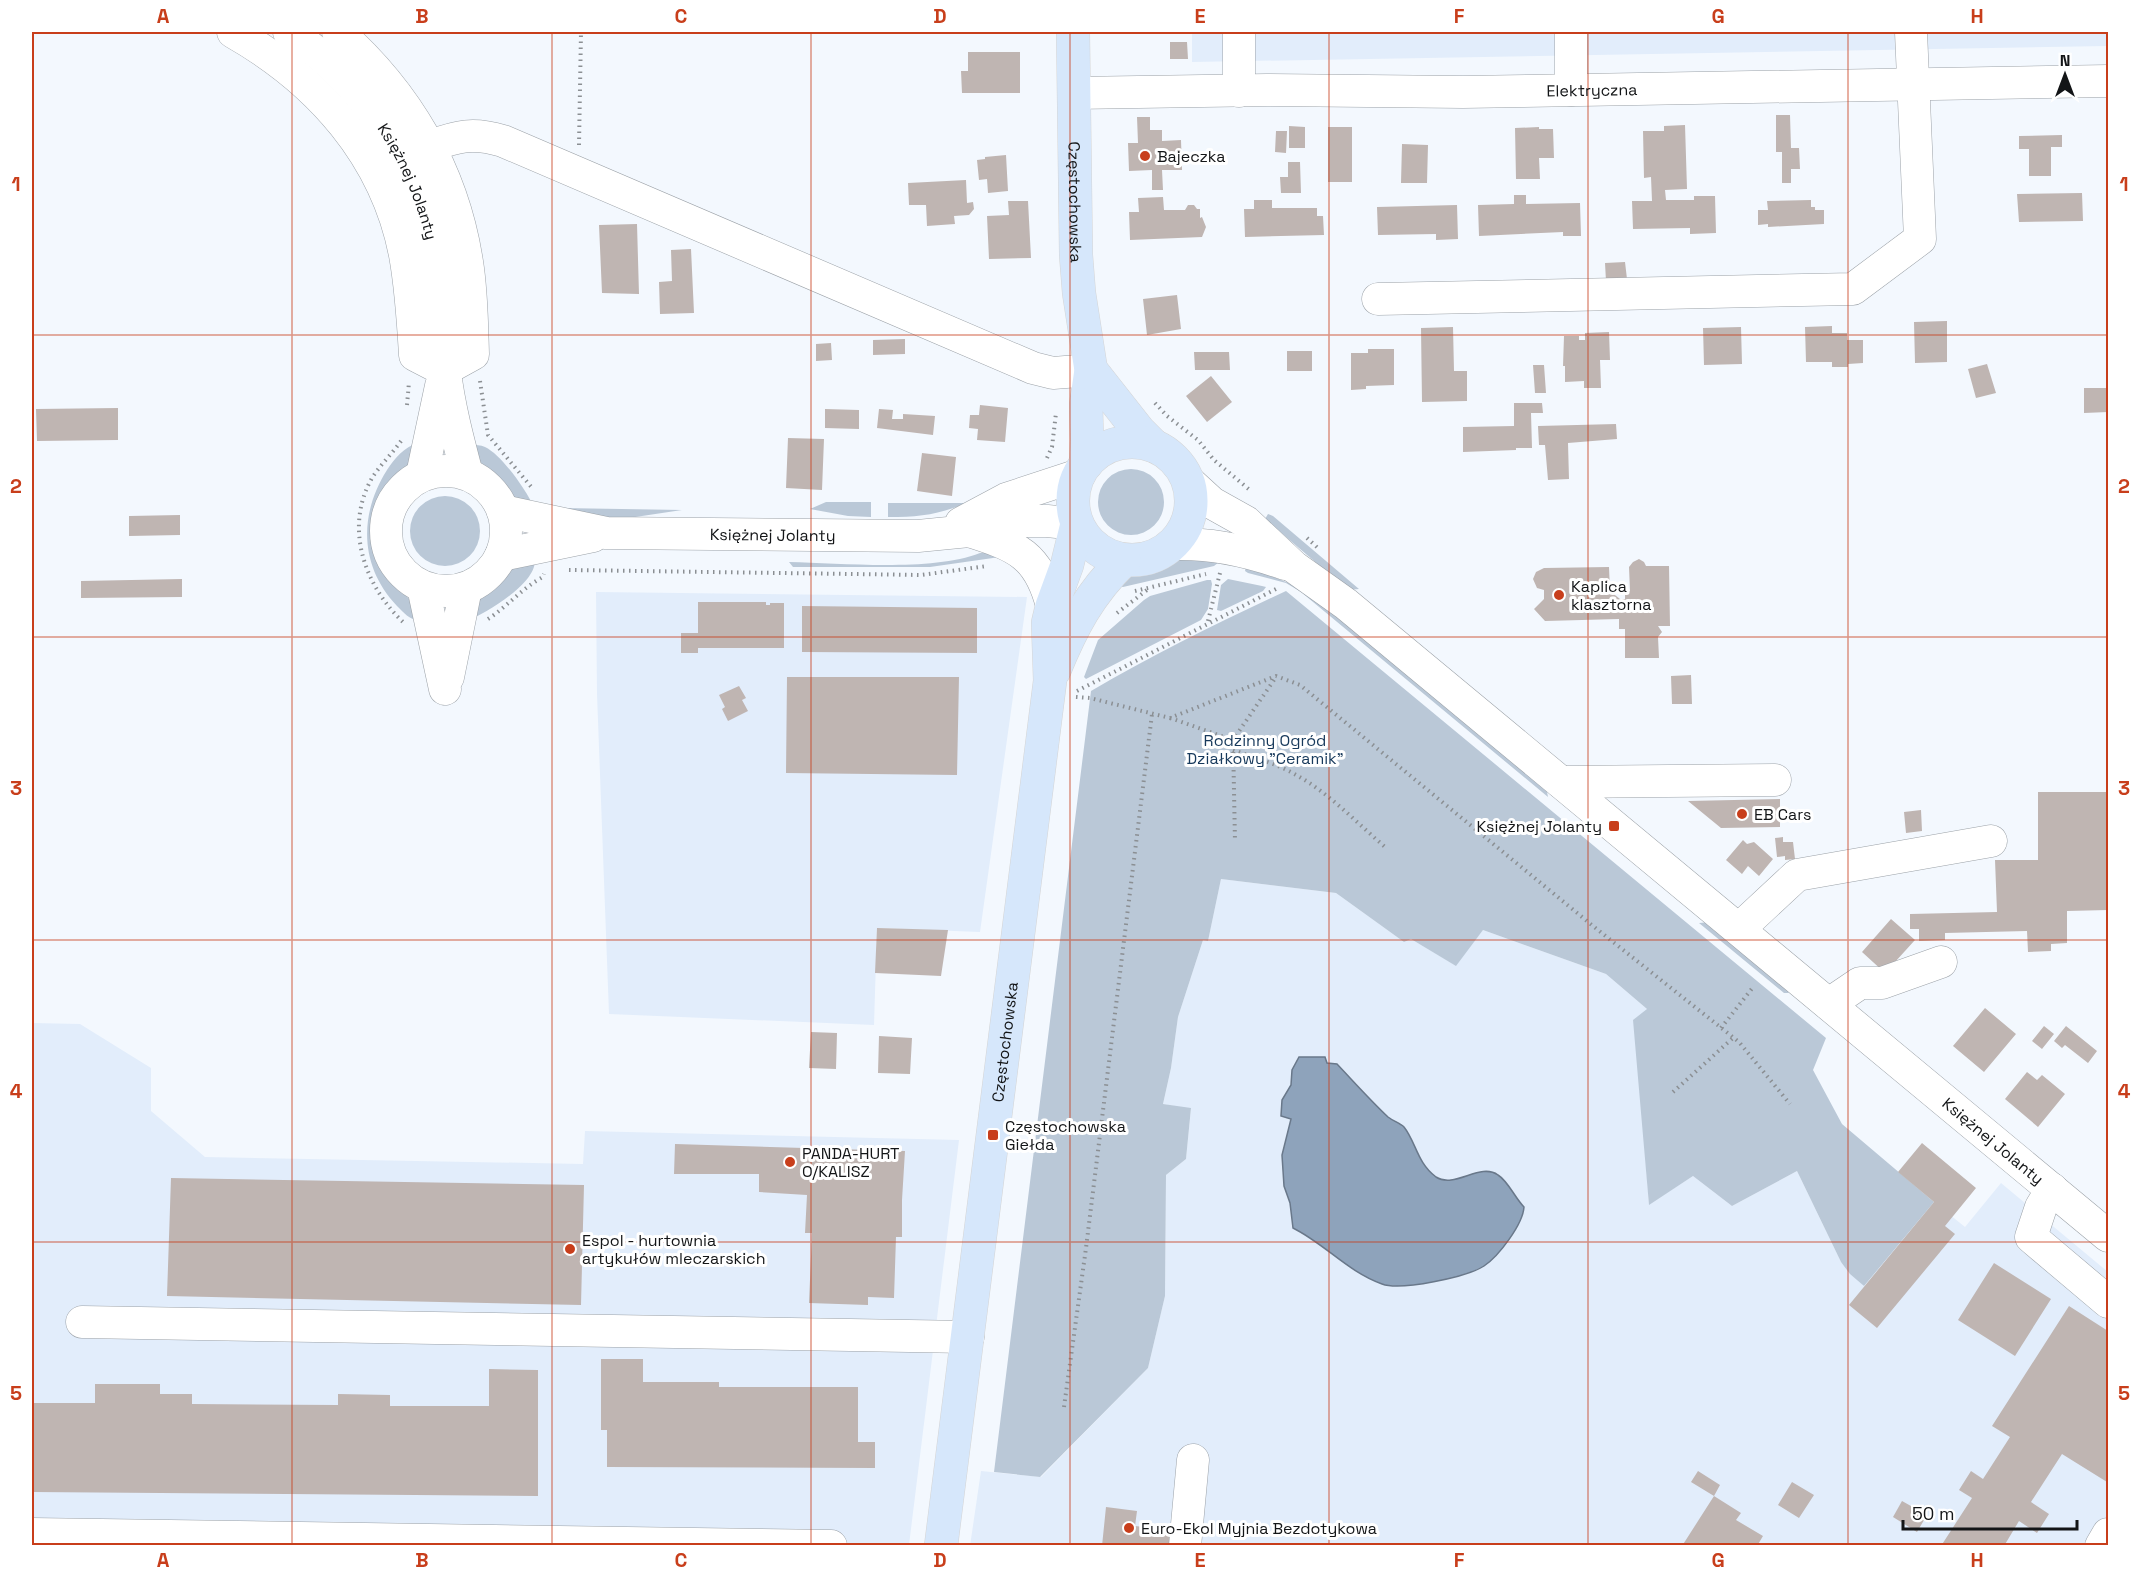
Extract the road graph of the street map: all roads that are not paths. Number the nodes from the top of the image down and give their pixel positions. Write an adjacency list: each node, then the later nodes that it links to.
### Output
1 (233, 32): 15 (street)
2 (289, 32): 15 (street, Księżnej Jolanty)
3 (338, 32): 13 (street)
4 (1073, 32): 12 (main road, Częstochowska)
5 (1239, 32): 11 (street)
6 (1571, 32): 10 (street)
7 (1911, 32): 9 (street)
8 (2109, 81): 9 (street, Elektryczna)
9 (1913, 85): 10 (street, Elektryczna); 14 (street)
10 (1572, 90): 11 (street, Elektryczna)
11 (1239, 91): 12 (street, Elektryczna)
12 (1074, 93): 16 (main road, Częstochowska)
13 (430, 146): 15 (street); 16 (street)
14 (1378, 299)
15 (444, 370): 19 (street, Księżnej Jolanty); 20 (street, Księżnej Jolanty)
16 (1091, 370): 17 (main road, Częstochowska); 18 (main road, Częstochowska)
17 (1154, 446): 18 (main road); 21 (main road)
18 (1082, 469): 23 (main road); 25 (street, Księżnej Jolanty)
19 (467, 474): 20 (street); 22 (street)
20 (422, 475): 30 (street)
21 (1188, 481): 26 (main road); 29 (street, Księżnej Jolanty)
22 (503, 511): 24 (street, Księżnej Jolanty); 27 (street)
23 (1077, 524): 25 (street, Księżnej Jolanty); 28 (main road); 32 (main road, Częstochowska)
24 (606, 533): 25 (street, Księżnej Jolanty); 27 (street, Księżnej Jolanty)
25 (954, 533): 32 (street)
26 (1174, 544): 28 (main road); 29 (street, Księżnej Jolanty)
27 (501, 555): 31 (street)
28 (1124, 560): 33 (main road, Częstochowska)
29 (1287, 577): 35 (street, Księżnej Jolanty)
30 (423, 587): 31 (street); 31 (street)
31 (466, 588)
32 (1052, 606): 33 (main road, Częstochowska)
33 (1057, 689): 44 (main road, Częstochowska)
34 (1775, 780): 35 (street)
35 (1561, 782): 37 (street, Księżnej Jolanty)
36 (1991, 841): 37 (street)
37 (1739, 929): 39 (street, Księżnej Jolanty)
38 (1941, 962): 39 (street)
39 (1829, 1004): 40 (street, Księżnej Jolanty)
40 (2052, 1189): 41 (street, Księżnej Jolanty); 42 (street)
41 (2109, 1236)
42 (2109, 1302)
43 (82, 1322): 44 (street)
44 (968, 1337): 49 (main road, Częstochowska)
45 (1193, 1460): 50 (street)
46 (32, 1534): 48 (street)
47 (2109, 1534): 51 (street)
48 (831, 1545)
49 (941, 1545)
50 (1185, 1545)
51 (2101, 1545)

